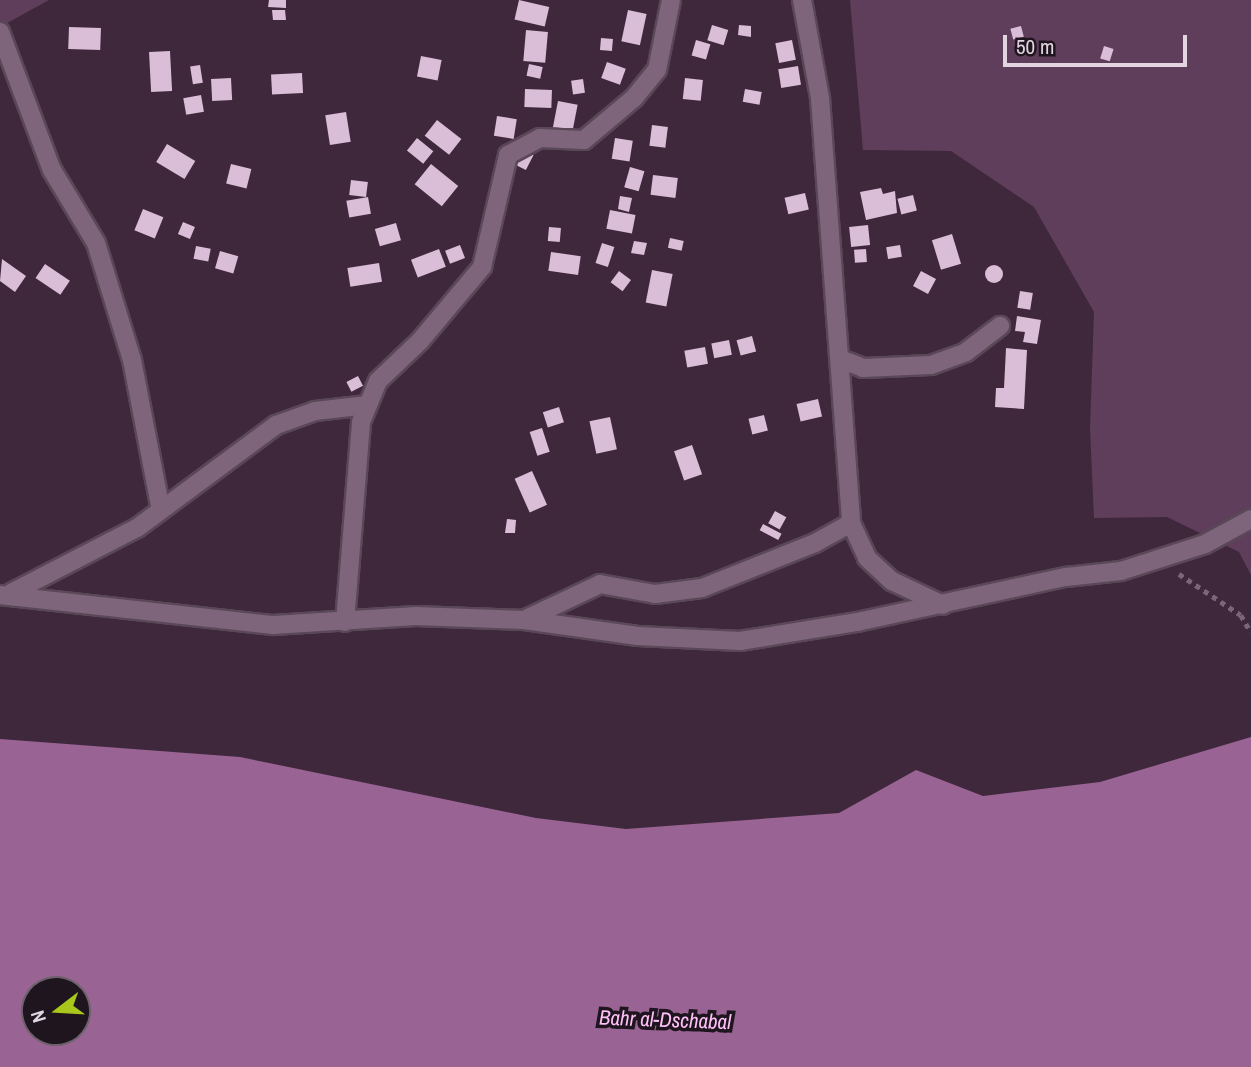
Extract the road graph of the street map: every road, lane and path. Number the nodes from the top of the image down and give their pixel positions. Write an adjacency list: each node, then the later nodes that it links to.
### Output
1 (671, 0): 6 (street)
2 (802, 0): 5 (street)
3 (0, 32): 7 (street)
4 (1000, 326): 5 (street)
5 (840, 359): 9 (street)
6 (368, 405): 7 (street); 14 (street)
7 (161, 510): 11 (street)
8 (1251, 519): 10 (street)
9 (851, 523): 12 (street); 13 (street)
10 (1162, 560): 12 (street); 15 (path)
11 (6, 594): 14 (street)
12 (943, 605): 13 (street)
13 (524, 620): 14 (street)
14 (345, 622)
15 (1251, 632)

